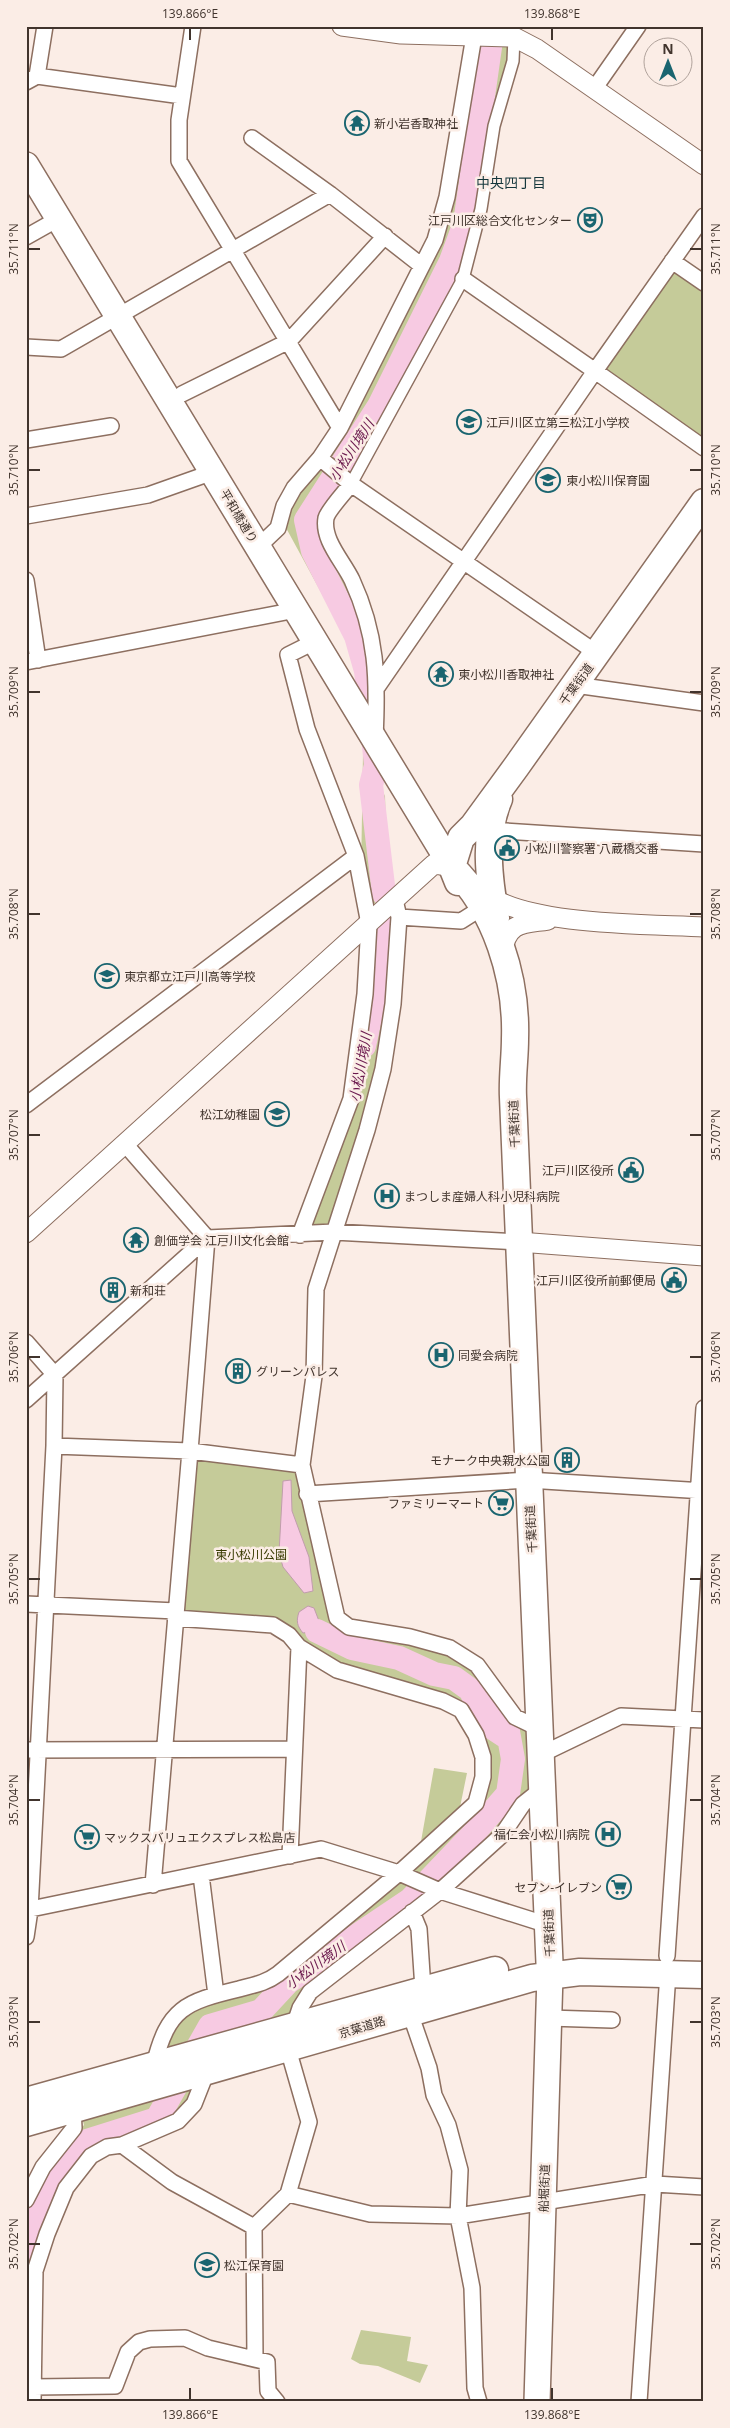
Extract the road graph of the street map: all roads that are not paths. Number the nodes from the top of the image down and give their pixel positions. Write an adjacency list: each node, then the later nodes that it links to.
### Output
1 (45, 26): 6 (street)
2 (194, 26): 8 (street)
3 (342, 26): 5 (street)
4 (638, 26): 7 (street)
5 (496, 33): 7 (street); 19 (street); 20 (street)
6 (32, 79): 8 (street)
7 (594, 89): 11 (street)
8 (182, 96): 17 (street)
9 (252, 138): 12 (street)
10 (26, 165): 14 (main road, 平和橋通り)
11 (704, 165)
12 (330, 194): 15 (street); 17 (street)
13 (704, 216): 18 (street)
14 (58, 219): 16 (street); 22 (main road, 平和橋通り)
15 (385, 236): 19 (street); 23 (street)
16 (26, 237)
17 (233, 250): 22 (street); 23 (street)
18 (672, 262): 21 (street); 25 (street)
19 (422, 266): 28 (street)
20 (463, 278): 25 (street); 33 (street)
21 (704, 283)
22 (117, 317): 24 (street); 32 (main road, 平和橋通り)
23 (289, 341): 26 (street); 28 (street)
24 (26, 347)
25 (595, 371): 30 (street); 37 (street)
26 (182, 394)
27 (111, 426): 29 (street)
28 (340, 428): 31 (street)
29 (26, 440)
30 (704, 448)
31 (323, 461): 33 (street); 36 (street)
32 (212, 472): 35 (street); 36 (main road, 平和橋通り)
33 (349, 482): 37 (street); 44 (street)
34 (704, 502): 41 (highway, 千葉街道)
35 (26, 516)
36 (258, 547): 39 (main road, 平和橋通り)
37 (462, 561): 41 (street); 44 (street)
38 (27, 588): 42 (street)
39 (296, 610): 40 (main road, 平和橋通り); 42 (street)
40 (316, 641): 46 (main road, 平和橋通り); 50 (street)
41 (598, 654): 43 (highway, 千葉街道)
42 (32, 661)
43 (575, 685): 45 (street); 47 (highway, 千葉街道)
44 (378, 686): 46 (street)
45 (704, 703)
46 (375, 737): 51 (main road, 平和橋通り)
47 (516, 767): 48 (highway); 51 (highway, 千葉街道)
48 (490, 830): 49 (street); 52 (highway)
49 (704, 844)
50 (356, 856): 55 (street); 59 (street)
51 (461, 875): 52 (highway, 千葉街道); 53 (street); 57 (highway, 千葉街道)
52 (482, 907): 53 (street); 54 (street); 57 (highway); 58 (highway, 千葉街道)
53 (397, 908): 55 (street); 62 (street)
54 (556, 918): 56 (street); 57 (street)
55 (369, 924): 60 (street); 63 (street)
56 (704, 927)
57 (502, 951): 58 (highway, 千葉街道)
58 (512, 1082): 65 (highway, 千葉街道)
59 (26, 1105)
60 (125, 1144): 61 (street); 64 (street)
61 (26, 1232)
62 (334, 1232): 63 (street); 65 (street); 73 (street)
63 (300, 1235): 64 (street)
64 (206, 1238): 68 (street); 72 (street)
65 (519, 1242): 66 (street); 74 (highway, 千葉街道)
66 (704, 1256)
67 (26, 1342): 68 (street)
68 (55, 1375): 69 (street); 71 (street)
69 (26, 1400)
70 (704, 1408): 75 (street)
71 (54, 1446): 72 (street); 78 (street)
72 (190, 1452): 73 (street); 79 (street)
73 (302, 1465): 76 (street)
74 (528, 1480): 75 (street); 76 (street); 83 (highway, 千葉街道)
75 (701, 1491): 81 (street)
76 (307, 1494): 83 (street)
77 (26, 1604): 78 (street)
78 (46, 1605): 79 (street); 85 (street)
79 (175, 1615): 80 (street); 86 (street)
80 (299, 1646): 84 (street); 91 (street)
81 (684, 1719): 82 (street); 87 (street); 99 (street)
82 (704, 1720)
83 (540, 1729): 87 (highway, 千葉街道)
84 (294, 1749): 86 (street); 89 (street)
85 (31, 1750): 86 (street); 94 (street)
86 (164, 1750): 92 (street)
87 (542, 1754): 88 (highway, 千葉街道)
88 (543, 1788): 93 (street); 96 (highway, 千葉街道)
89 (290, 1856): 90 (street); 91 (street)
90 (202, 1875): 92 (street); 103 (street)
91 (403, 1876): 93 (street); 103 (street)
92 (153, 1885): 94 (street)
93 (436, 1890): 95 (street); 96 (street)
94 (28, 1910): 97 (street)
95 (412, 1912): 102 (street); 107 (street)
96 (548, 1925): 100 (highway, 千葉街道)
97 (26, 1938)
98 (704, 1958): 99 (highway, 京葉道路)
99 (668, 1965): 100 (highway, 京葉道路); 101 (highway, 京葉道路); 114 (street)
100 (550, 1966): 102 (highway, 京葉道路); 104 (highway, 京葉道路); 105 (main road, 船堀街道)
101 (704, 1974)
102 (423, 1989): 107 (highway, 京葉道路)
103 (216, 1994): 109 (street)
104 (410, 2013): 107 (highway, 京葉道路); 119 (street)
105 (550, 2018): 106 (street); 118 (main road, 船堀街道)
106 (612, 2020)
107 (291, 2037): 108 (highway, 京葉道路); 116 (street)
108 (205, 2065): 109 (highway, 京葉道路); 113 (street)
109 (155, 2072): 110 (highway, 京葉道路); 111 (highway, 京葉道路)
110 (26, 2101)
111 (73, 2109): 112 (highway, 京葉道路); 117 (street)
112 (26, 2123)
113 (122, 2146): 120 (street); 122 (street)
114 (654, 2184): 115 (street); 118 (street); 126 (street)
115 (704, 2187)
116 (288, 2194): 119 (street); 120 (street)
117 (26, 2200)
118 (543, 2204): 119 (street); 125 (main road, 船堀街道)
119 (458, 2216): 124 (street)
120 (254, 2227): 121 (street)
121 (255, 2359): 122 (street); 123 (street)
122 (33, 2394)
123 (277, 2402)
124 (479, 2402)
125 (537, 2402)
126 (639, 2402)

